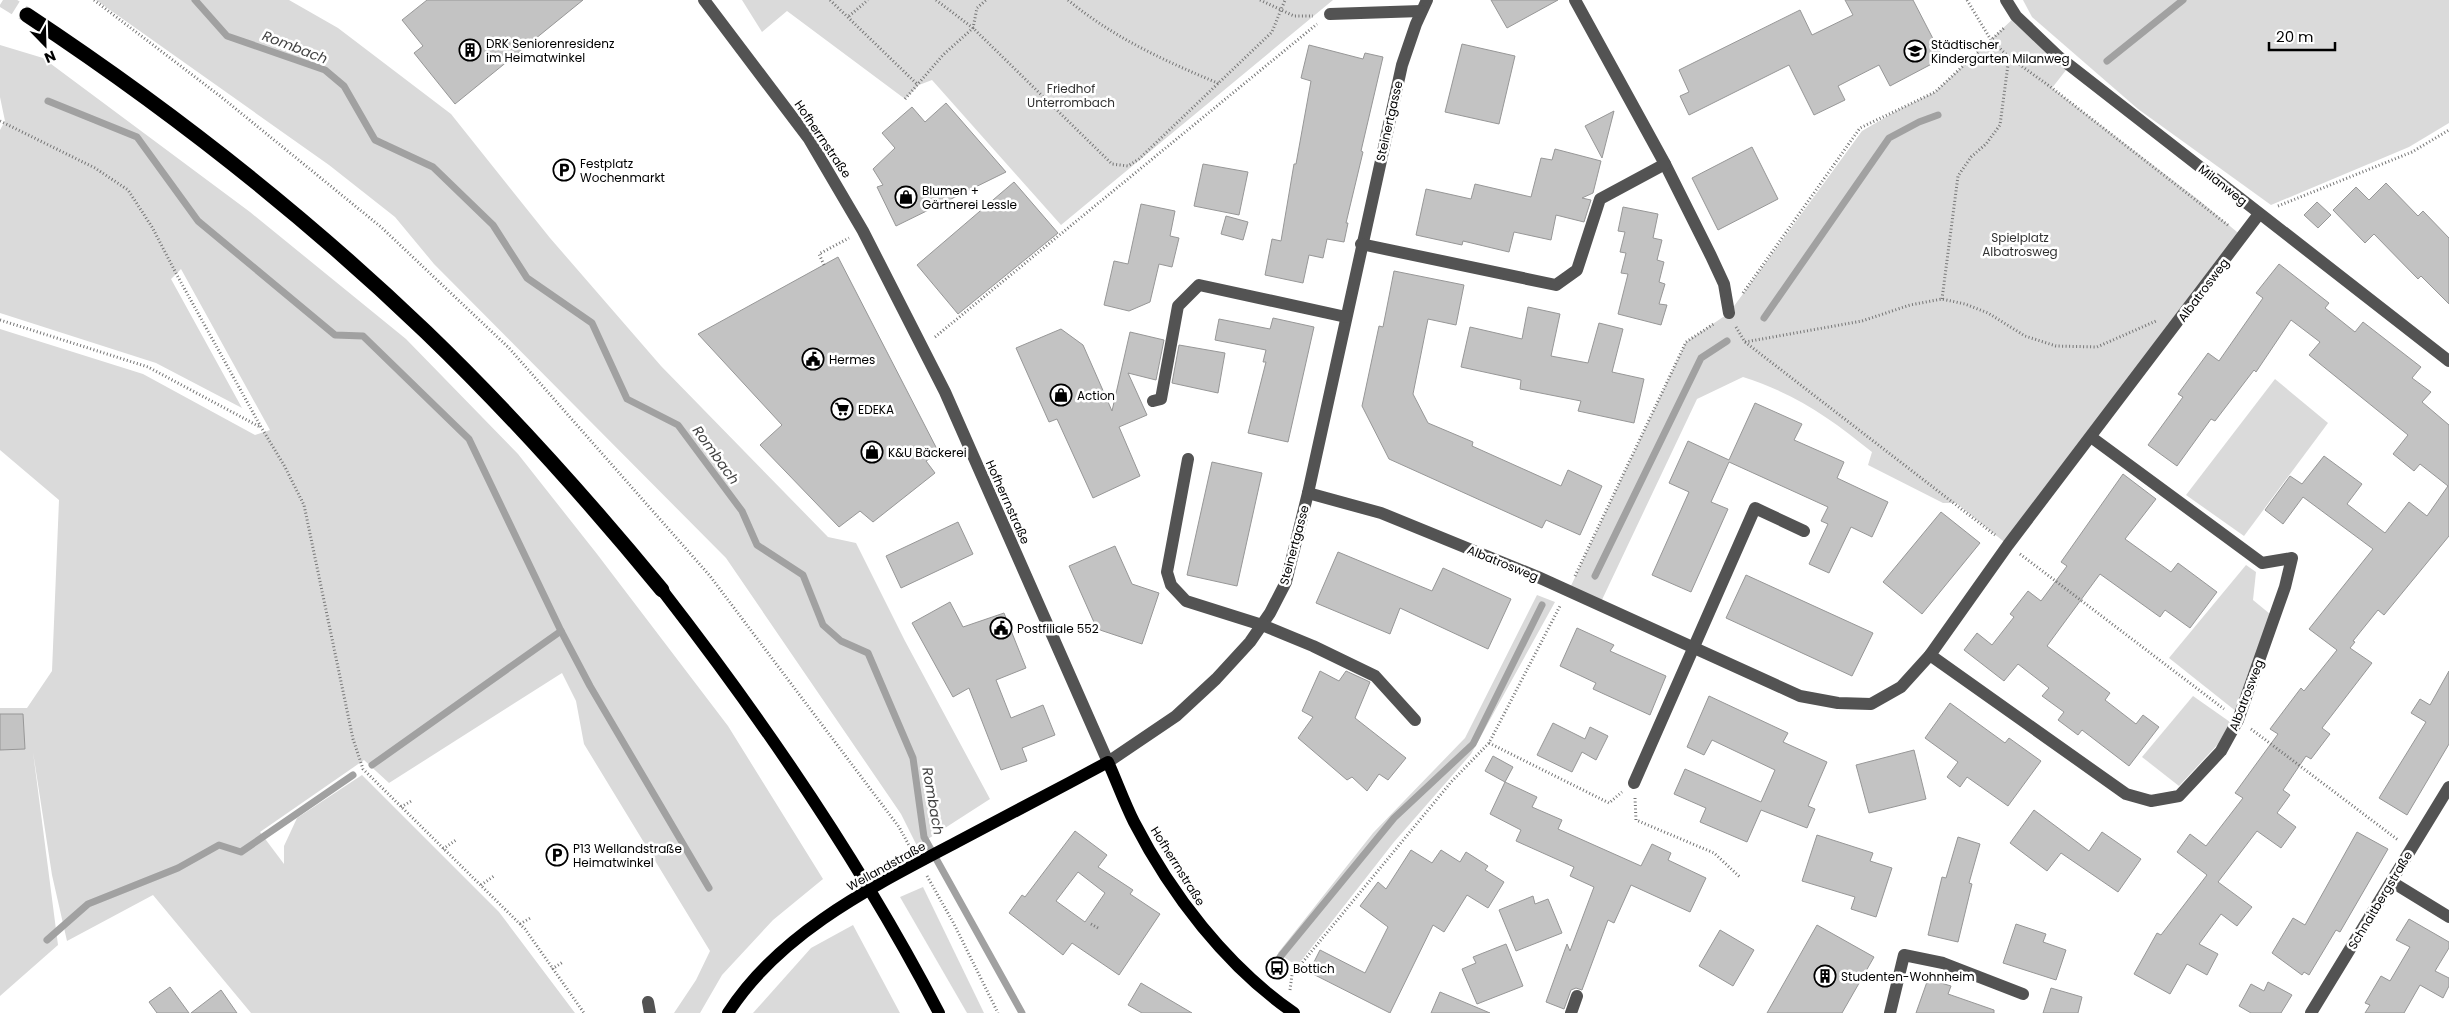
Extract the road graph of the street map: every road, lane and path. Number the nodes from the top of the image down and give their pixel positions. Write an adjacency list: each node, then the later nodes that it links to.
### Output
1 (704, 0): 28 (street, Hofherrnstraße)
2 (830, 0): 16 (path)
3 (868, 0): 16 (path)
4 (936, 0): 18 (path)
5 (986, 0): 18 (path)
6 (1068, 0): 21 (path)
7 (1260, 0): 13 (path)
8 (1285, 0): 13 (path)
9 (1576, 0): 26 (street)
10 (1967, 0): 19 (path)
11 (2006, 0): 17 (street, Milanweg)
12 (1424, 6): 14 (street); 30 (street, Steinertgasse)
13 (1281, 10): 14 (path); 21 (path)
14 (1330, 14): 38 (path)
15 (27, 15): 47 (highway)
16 (849, 16): 22 (path)
17 (2016, 16): 19 (path); 27 (street, Milanweg)
18 (973, 28): 21 (path); 22 (path)
19 (1991, 40): 20 (path); 34 (path)
20 (2009, 57): 29 (path); 32 (path)
21 (1220, 84)
22 (918, 85): 23 (path)
23 (906, 99)
24 (0, 121): 41 (path)
25 (2449, 130): 27 (path)
26 (1665, 164): 30 (street); 34 (street)
27 (2259, 214): 29 (street, Albatrosweg); 39 (street, Milanweg)
28 (863, 230): 31 (path); 38 (street, Hofherrnstraße)
29 (2243, 237): 33 (street, Albatrosweg)
30 (1361, 244): 35 (street, Steinertgasse)
31 (824, 265)
32 (1942, 299): 33 (path); 37 (path)
33 (2189, 308): 42 (street, Albatrosweg)
34 (1729, 313): 37 (path); 48 (path)
35 (1346, 317): 40 (street); 44 (street, Steinertgasse)
36 (0, 320): 41 (path)
37 (1745, 342): 46 (path)
38 (924, 346): 55 (street, Hofherrnstraße)
39 (2449, 361)
40 (1153, 401)
41 (260, 427): 59 (path)
42 (2091, 437): 46 (street, Albatrosweg); 53 (street, Albatrosweg)
43 (1188, 459): 49 (street)
44 (1308, 493): 48 (street, Albatrosweg); 49 (street, Steinertgasse)
45 (1804, 531): 50 (street)
46 (2008, 545): 51 (street, Albatrosweg); 53 (path)
47 (662, 590): 79 (main road)
48 (1568, 590): 50 (street, Albatrosweg); 54 (path)
49 (1262, 625): 52 (street); 55 (street, Steinertgasse)
50 (1693, 646): 51 (street, Albatrosweg); 56 (street)
51 (1930, 655): 53 (street, Albatrosweg)
52 (1415, 720)
53 (2238, 720): 62 (path)
54 (1489, 743): 56 (path); 76 (path)
55 (1108, 762): 76 (main road, Hofherrnstraße); 78 (main road, Wellandstraße)
56 (1634, 783): 64 (path)
57 (2449, 786): 62 (street, Schnaitbergstraße)
58 (413, 800): 59 (path)
59 (401, 807): 61 (path)
60 (456, 840): 61 (path)
61 (443, 849): 66 (path)
62 (2410, 849): 65 (street, Schnaitbergstraße)
63 (494, 876): 66 (path)
64 (1741, 878)
65 (2392, 882): 68 (street); 82 (street, Schnaitbergstraße)
66 (481, 885): 69 (path)
67 (532, 917): 69 (path)
68 (2449, 917)
69 (520, 924): 73 (path)
70 (1091, 924): 71 (path)
71 (1098, 928)
72 (563, 962): 73 (path)
73 (552, 969): 77 (path)
74 (2023, 994): 81 (street)
75 (1577, 996): 80 (street)
76 (1290, 1011)
77 (584, 1013)
78 (728, 1013)
79 (940, 1013)
80 (1571, 1013)
81 (1890, 1013)
82 (2311, 1013)

